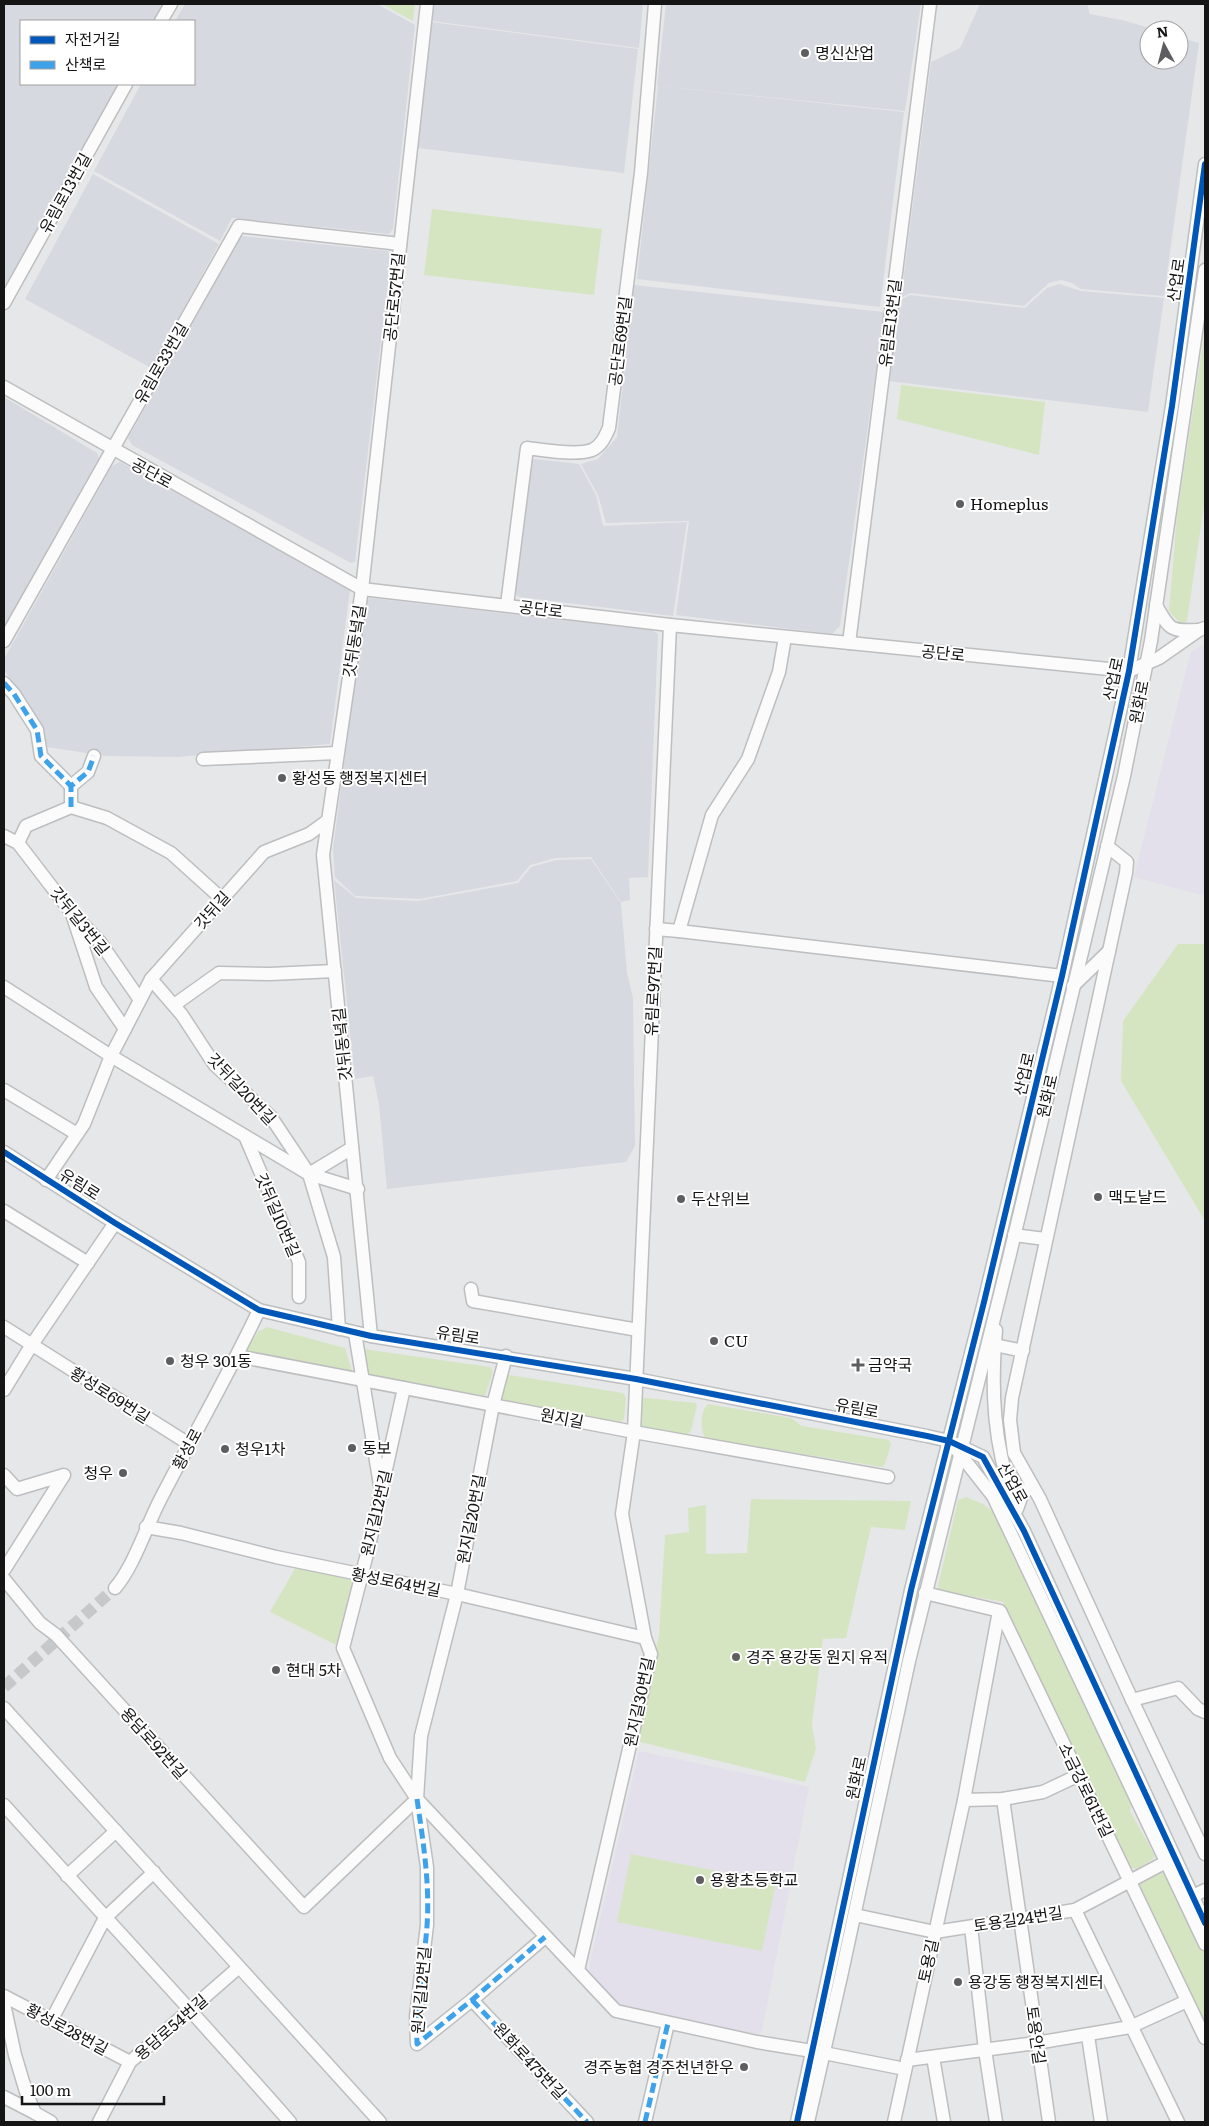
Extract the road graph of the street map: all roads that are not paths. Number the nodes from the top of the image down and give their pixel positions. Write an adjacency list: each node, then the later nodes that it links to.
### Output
1 (171, 4): 5 (street)
2 (427, 4): 8 (street, 공단로57번길)
3 (655, 4): 14 (street, 공단로69번길)
4 (930, 4): 20 (street, 유림로13번길)
5 (163, 20)
6 (125, 85): 10 (street, 유림로13번길)
7 (1205, 164): 22 (street, 산업로)
8 (400, 244): 12 (street, 유림로33번길); 13 (street, 공단로57번길)
9 (1205, 270): 15 (street, 원화로)
10 (4, 303)
11 (4, 387): 12 (street, 공단로)
12 (112, 450): 13 (street, 공단로); 19 (street, 유림로33번길)
13 (362, 589): 14 (street, 공단로); 24 (street, 갓뒤동녘길)
14 (507, 605): 16 (street, 공단로)
15 (1156, 605): 17 (street); 21 (street, 원화로)
16 (670, 625): 18 (street, 공단로); 35 (street)
17 (1202, 629): 21 (street)
18 (785, 637): 20 (street, 공단로); 36 (street, 유림로97번길)
19 (4, 641)
20 (849, 643): 22 (street, 공단로)
21 (1147, 663): 22 (street); 32 (street, 원화로)
22 (1129, 671): 39 (street, 산업로)
23 (4, 683): 27 (street)
24 (336, 753): 26 (street); 29 (street, 갓뒤동녘길)
25 (94, 756): 27 (street)
26 (202, 760)
27 (71, 786): 28 (street)
28 (70, 807): 31 (street); 33 (street)
29 (327, 821): 33 (street, 갓뒤길); 38 (street, 갓뒤동녘길)
30 (4, 836): 31 (street, 갓뒤길3번길)
31 (18, 843): 34 (street, 갓뒤길3번길)
32 (1107, 846): 37 (street); 41 (street, 원화로)
33 (222, 898): 40 (street, 갓뒤길)
34 (71, 912): 43 (street, 갓뒤길3번길); 45 (street)
35 (656, 928): 36 (street, 유림로97번길); 66 (street, 유림로97번길)
36 (679, 931): 39 (street)
37 (1109, 951): 41 (street); 58 (street)
38 (335, 971): 44 (street); 50 (street, 갓뒤동녘길)
39 (1062, 976): 81 (street, 산업로)
40 (151, 979): 43 (street, 갓뒤길); 44 (street, 갓뒤길20번길)
41 (1073, 986): 57 (street, 원화로)
42 (4, 987): 46 (street)
43 (140, 1000): 45 (street, 갓뒤길)
44 (174, 1005): 52 (street, 갓뒤길20번길)
45 (125, 1029): 46 (street, 갓뒤길)
46 (111, 1056): 48 (street, 갓뒤길); 49 (street)
47 (4, 1090): 48 (street)
48 (77, 1134): 53 (street, 갓뒤길)
49 (244, 1136): 52 (street); 62 (street, 갓뒤길10번길)
50 (352, 1148): 52 (street); 54 (street, 갓뒤동녘길)
51 (4, 1152): 53 (street, 유림로)
52 (309, 1174): 54 (street); 65 (street, 갓뒤길20번길)
53 (46, 1180): 56 (street, 유림로)
54 (358, 1190): 68 (street, 갓뒤동녘길)
55 (4, 1210): 59 (street)
56 (115, 1223): 59 (street); 63 (street, 유림로)
57 (1014, 1234): 58 (street); 60 (street, 원화로)
58 (1045, 1239): 71 (street)
59 (88, 1263): 70 (street)
60 (1004, 1274): 69 (street); 81 (street, 원화로)
61 (471, 1289): 66 (street)
62 (298, 1297)
63 (259, 1310): 65 (street, 유림로); 72 (street, 황성로)
64 (4, 1327): 70 (street, 황성로69번길)
65 (339, 1329): 67 (street, 유림로)
66 (638, 1330): 74 (street, 유림로97번길)
67 (355, 1333): 68 (street, 유림로); 75 (street)
68 (371, 1336): 73 (street, 유림로)
69 (995, 1345): 71 (street); 82 (street)
70 (31, 1346): 77 (street); 80 (street, 황성로69번길)
71 (1023, 1351): 85 (street)
72 (237, 1356): 75 (street, 원지길); 80 (street, 황성로)
73 (506, 1356): 74 (street, 유림로); 78 (street, 원지길20번길)
74 (636, 1379): 79 (street, 원지길30번길); 81 (street, 유림로)
75 (363, 1380): 76 (street, 원지길); 86 (street)
76 (404, 1388): 78 (street, 원지길); 86 (street, 원지길12번길)
77 (4, 1390)
78 (493, 1405): 79 (street, 원지길); 95 (street, 원지길20번길)
79 (634, 1432): 84 (street, 원지길); 97 (street, 원지길30번길)
80 (188, 1444): 88 (street, 황성로)
81 (957, 1447): 89 (street, 산업로); 94 (street, 원화로); 108 (street, 산업로); 137 (street, 원화로)
82 (1004, 1470): 85 (street); 87 (street)
83 (4, 1475): 90 (street)
84 (888, 1477)
85 (1032, 1485): 87 (street); 98 (street)
86 (382, 1492): 91 (street, 원지길12번길)
87 (1018, 1509): 89 (street)
88 (146, 1527): 91 (street, 황성로64번길); 93 (street, 황성로)
89 (1024, 1531): 113 (street, 산업로)
90 (4, 1570)
91 (362, 1576): 95 (street, 황성로64번길); 103 (street, 원지길12번길)
92 (4, 1579): 103 (street, 용담로92번길)
93 (115, 1588)
94 (925, 1593): 96 (street); 115 (street, 원화로)
95 (457, 1594): 97 (street, 황성로64번길); 103 (street, 원지길20번길)
96 (999, 1611): 101 (street, 소금강로61번길); 104 (street, 토용길)
97 (645, 1638): 124 (street, 원지길30번길)
98 (1132, 1700): 100 (street); 107 (street)
99 (4, 1708): 106 (street)
100 (1205, 1712)
101 (1079, 1776): 102 (street); 111 (street, 소금강로61번길)
102 (1002, 1799): 104 (street); 117 (street, 토용안길)
103 (417, 1800): 121 (street, 원지길12번길); 126 (street, 원지길12번길)
104 (964, 1800): 120 (street, 토용길)
105 (4, 1805): 110 (street)
106 (116, 1831): 109 (street); 110 (street)
107 (1205, 1854)
108 (1166, 1862): 111 (street); 122 (street, 산업로)
109 (154, 1872): 116 (street); 123 (street)
110 (67, 1876): 116 (street)
111 (1130, 1881): 114 (street); 127 (street, 소금강로61번길)
112 (1205, 1890): 113 (street)
113 (1193, 1896): 118 (street, 산업로)
114 (1075, 1910): 117 (street, 토용길24번길); 132 (street, 토용길24번길)
115 (854, 1915): 120 (street); 137 (street, 원화로)
116 (105, 1918): 129 (street); 130 (street)
117 (1020, 1919): 119 (street, 토용길24번길); 135 (street, 토용안길)
118 (1205, 1923)
119 (971, 1927): 120 (street, 토용길24번길); 136 (street)
120 (935, 1932): 140 (street, 토용길)
121 (545, 1937): 124 (street, 원지길12번길); 126 (street, 원지길12번길)
122 (1205, 1944)
123 (240, 1967): 129 (street, 용담로54번길); 146 (street)
124 (578, 1970): 131 (street, 원지길12번길)
125 (4, 1996): 130 (street, 황성로28번길)
126 (472, 2000): 147 (street, 원화로475번길)
127 (1187, 2001): 132 (street); 134 (street, 소금강로61번길)
128 (4, 2004): 142 (street)
129 (191, 2010): 139 (street, 용담로54번길); 145 (street)
130 (51, 2021): 139 (street, 황성로28번길)
131 (668, 2023): 137 (street, 원지길12번길); 148 (street)
132 (1130, 2027): 133 (street); 156 (street, 토용길24번길)
133 (1088, 2036): 135 (street); 155 (street)
134 (1205, 2038)
135 (1036, 2043): 136 (street); 154 (street, 토용안길)
136 (985, 2050): 138 (street); 153 (street)
137 (818, 2052): 140 (street); 149 (street, 원화로); 150 (street, 원화로)
138 (934, 2057): 140 (street); 152 (street)
139 (130, 2062): 144 (street, 용담로54번길)
140 (906, 2065): 151 (street, 토용길)
141 (4, 2097): 142 (street)
142 (35, 2113): 143 (street)
143 (52, 2122)
144 (99, 2122)
145 (290, 2122)
146 (380, 2122)
147 (587, 2122)
148 (645, 2122)
149 (797, 2122)
150 (808, 2122)
151 (894, 2122)
152 (944, 2122)
153 (996, 2122)
154 (1049, 2122)
155 (1101, 2122)
156 (1178, 2122)

